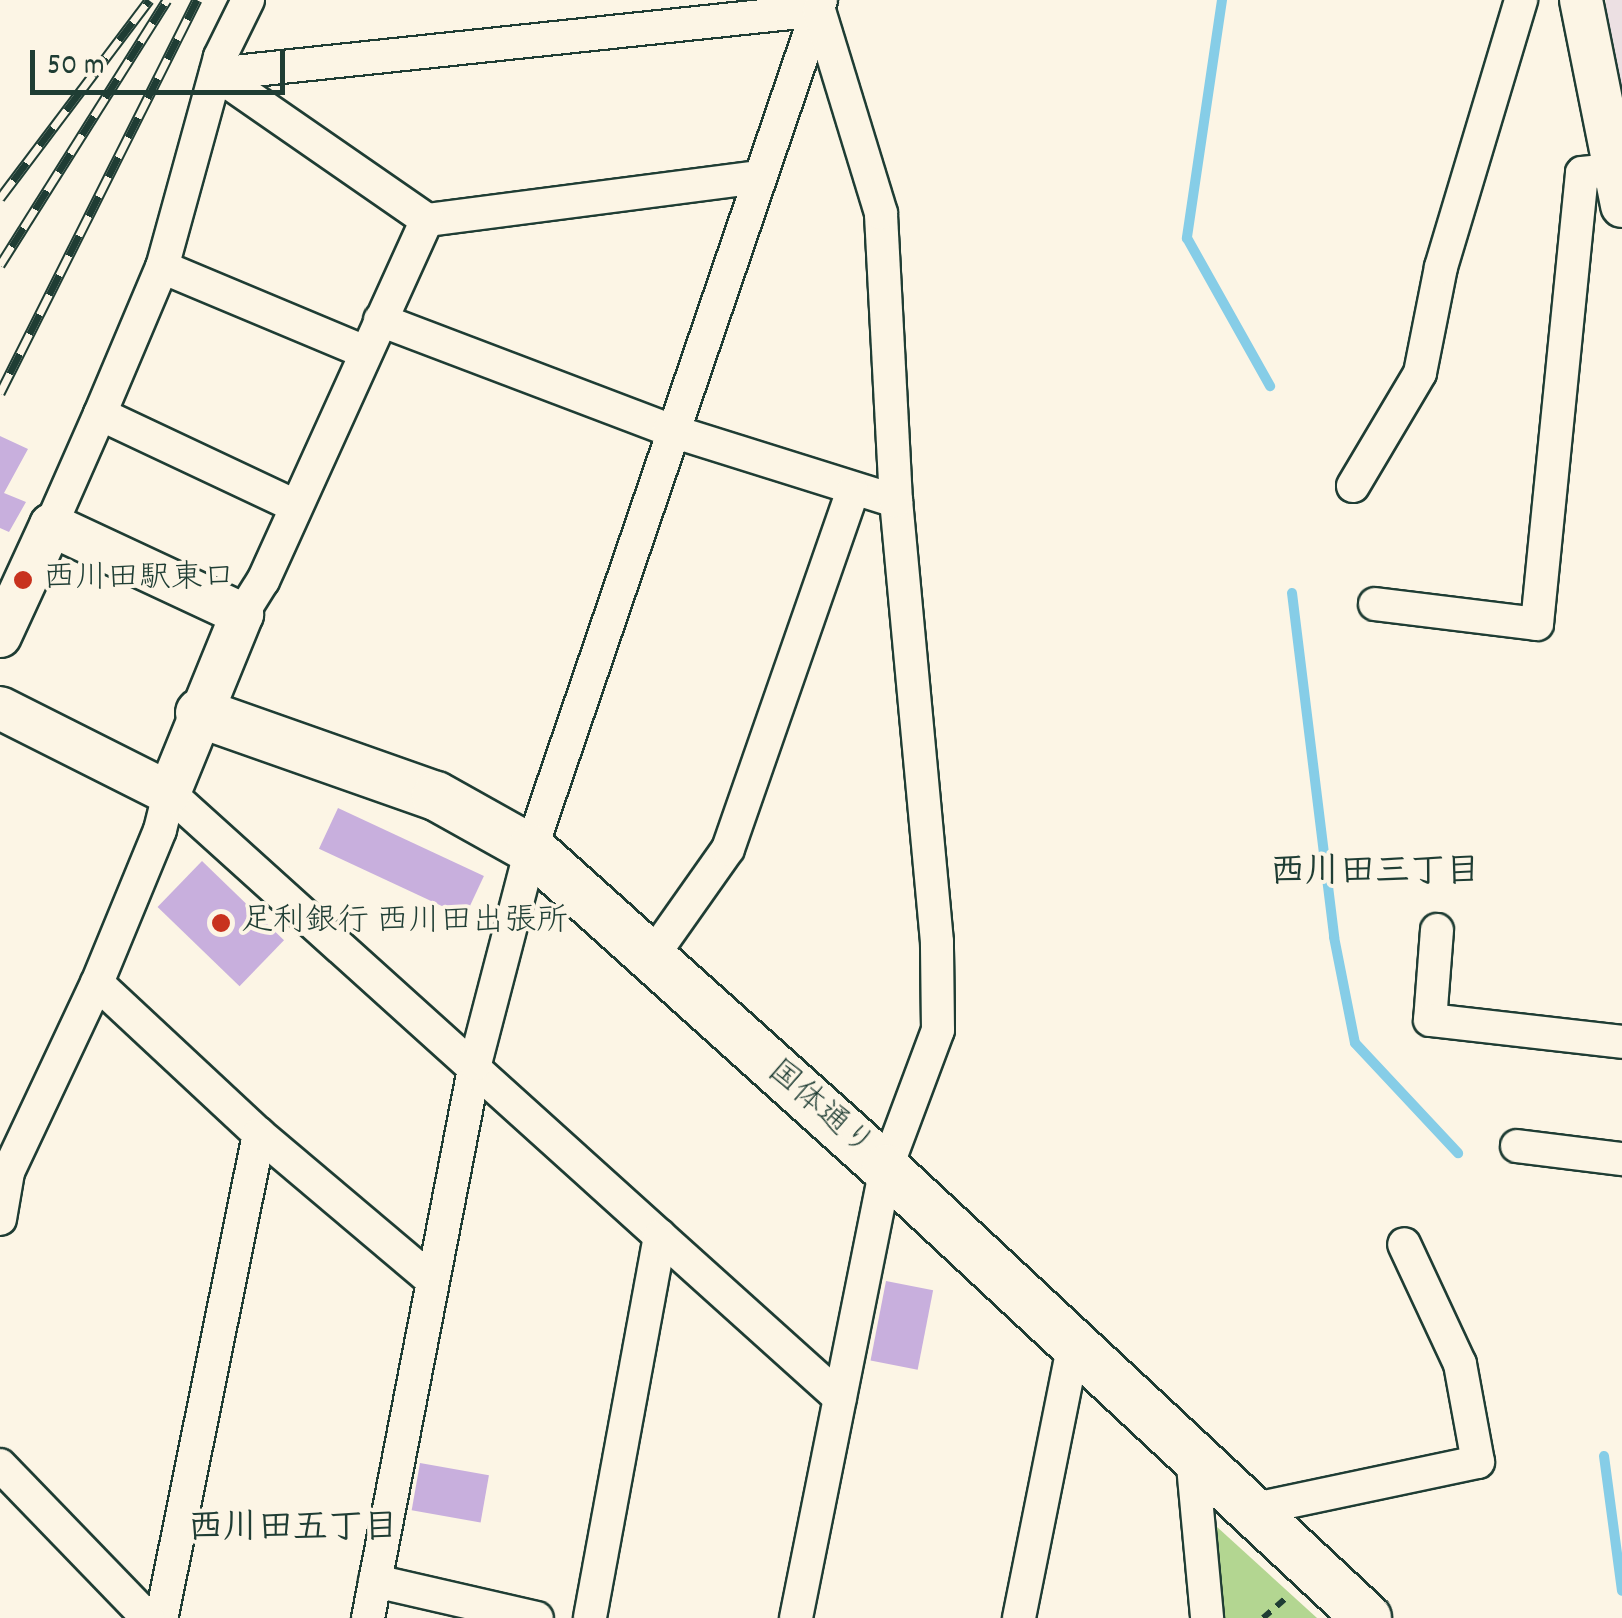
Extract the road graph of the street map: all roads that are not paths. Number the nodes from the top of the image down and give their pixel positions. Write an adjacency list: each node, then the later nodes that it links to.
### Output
1 (248, 0): 5 (street)
2 (1521, 0): 14 (street)
3 (1581, 0): 7 (street)
4 (820, 5): 5 (street); 6 (street); 16 (street)
5 (216, 74): 8 (street); 9 (street)
6 (760, 177): 8 (street); 13 (street)
7 (1616, 188): 19 (street)
8 (427, 220): 10 (street)
9 (162, 266): 11 (street); 12 (street)
10 (380, 320): 11 (street); 13 (street)
11 (365, 352): 17 (street)
12 (100, 414): 17 (street); 18 (street)
13 (669, 430): 15 (street); 25 (street)
14 (1353, 486)
15 (852, 492): 16 (street); 27 (street)
16 (896, 501): 34 (street)
17 (293, 504): 20 (street)
18 (51, 525): 20 (street); 21 (street)
19 (1375, 604)
20 (242, 614): 23 (street)
21 (0, 636)
22 (0, 708): 24 (street)
23 (200, 713): 24 (street); 25 (main road, 国体通り)
24 (168, 793): 28 (street); 30 (street)
25 (531, 849): 27 (main road, 国体通り); 30 (street)
26 (1436, 930): 29 (street)
27 (651, 958): 34 (main road, 国体通り)
28 (97, 983): 31 (street); 35 (street)
29 (1622, 1042)
30 (475, 1064): 36 (street); 38 (street)
31 (259, 1134): 38 (street); 46 (street)
32 (1517, 1146): 33 (street)
33 (1622, 1159)
34 (886, 1169): 39 (main road, 国体通り); 40 (street)
35 (0, 1219)
36 (660, 1236): 40 (street); 49 (street)
37 (1404, 1244): 43 (street)
38 (432, 1280): 44 (street)
39 (1073, 1347): 41 (main road, 国体通り); 51 (street)
40 (840, 1398): 50 (street)
41 (1192, 1455): 43 (main road, 国体通り); 52 (street)
42 (5, 1487): 45 (street)
43 (1250, 1510): 53 (main road, 国体通り)
44 (375, 1581): 47 (street); 48 (street)
45 (148, 1618)
46 (161, 1618)
47 (368, 1618)
48 (537, 1618)
49 (590, 1618)
50 (796, 1618)
51 (1019, 1618)
52 (1207, 1618)
53 (1367, 1618)

